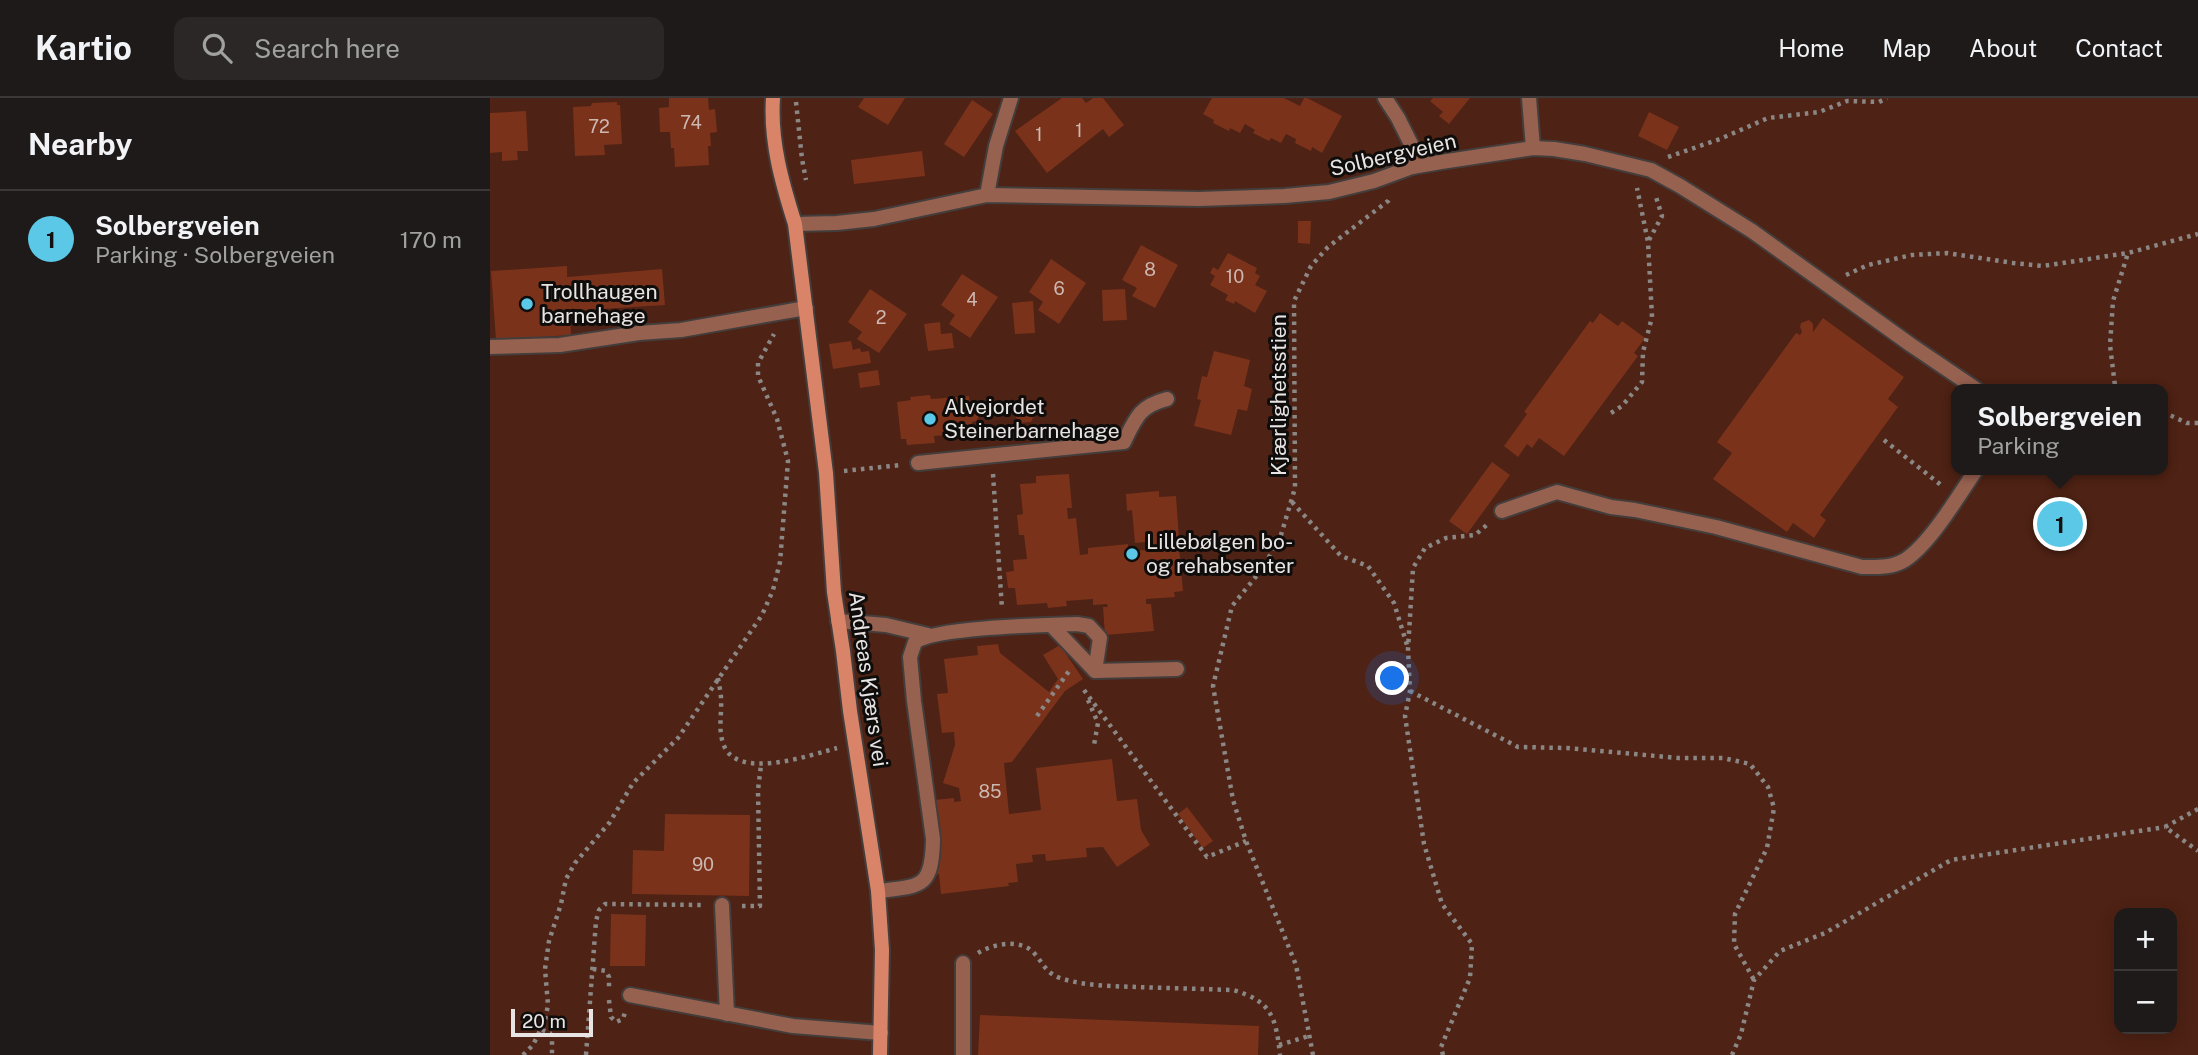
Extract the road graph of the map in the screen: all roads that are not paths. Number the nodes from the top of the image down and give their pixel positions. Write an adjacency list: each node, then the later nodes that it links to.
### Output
1 (773, 98): 8 (street, Andreas Kjærs vei)
2 (1011, 98): 7 (street)
3 (1385, 98): 6 (street)
4 (1529, 98): 5 (street)
5 (1533, 148): 6 (street, Solbergveien); 11 (street, Solbergveien)
6 (1412, 167): 7 (street, Solbergveien)
7 (987, 195): 8 (street, Solbergveien)
8 (795, 224): 9 (street, Andreas Kjærs vei)
9 (806, 308): 10 (street); 16 (street, Andreas Kjærs vei)
10 (490, 347)
11 (1969, 384)
12 (1167, 399): 13 (street)
13 (918, 463)
14 (1972, 475): 15 (street)
15 (1502, 511)
16 (838, 621): 18 (street); 21 (street, Andreas Kjærs vei)
17 (1051, 625): 18 (street); 20 (street); 20 (street)
18 (928, 635): 21 (street)
19 (1177, 669): 20 (street)
20 (1096, 671)
21 (878, 891): 26 (street, Andreas Kjærs vei)
22 (722, 905): 25 (street)
23 (964, 963): 28 (street)
24 (630, 995): 25 (street)
25 (727, 1014): 26 (street)
26 (881, 1033): 27 (street, Andreas Kjærs vei)
27 (880, 1055)
28 (963, 1055)

